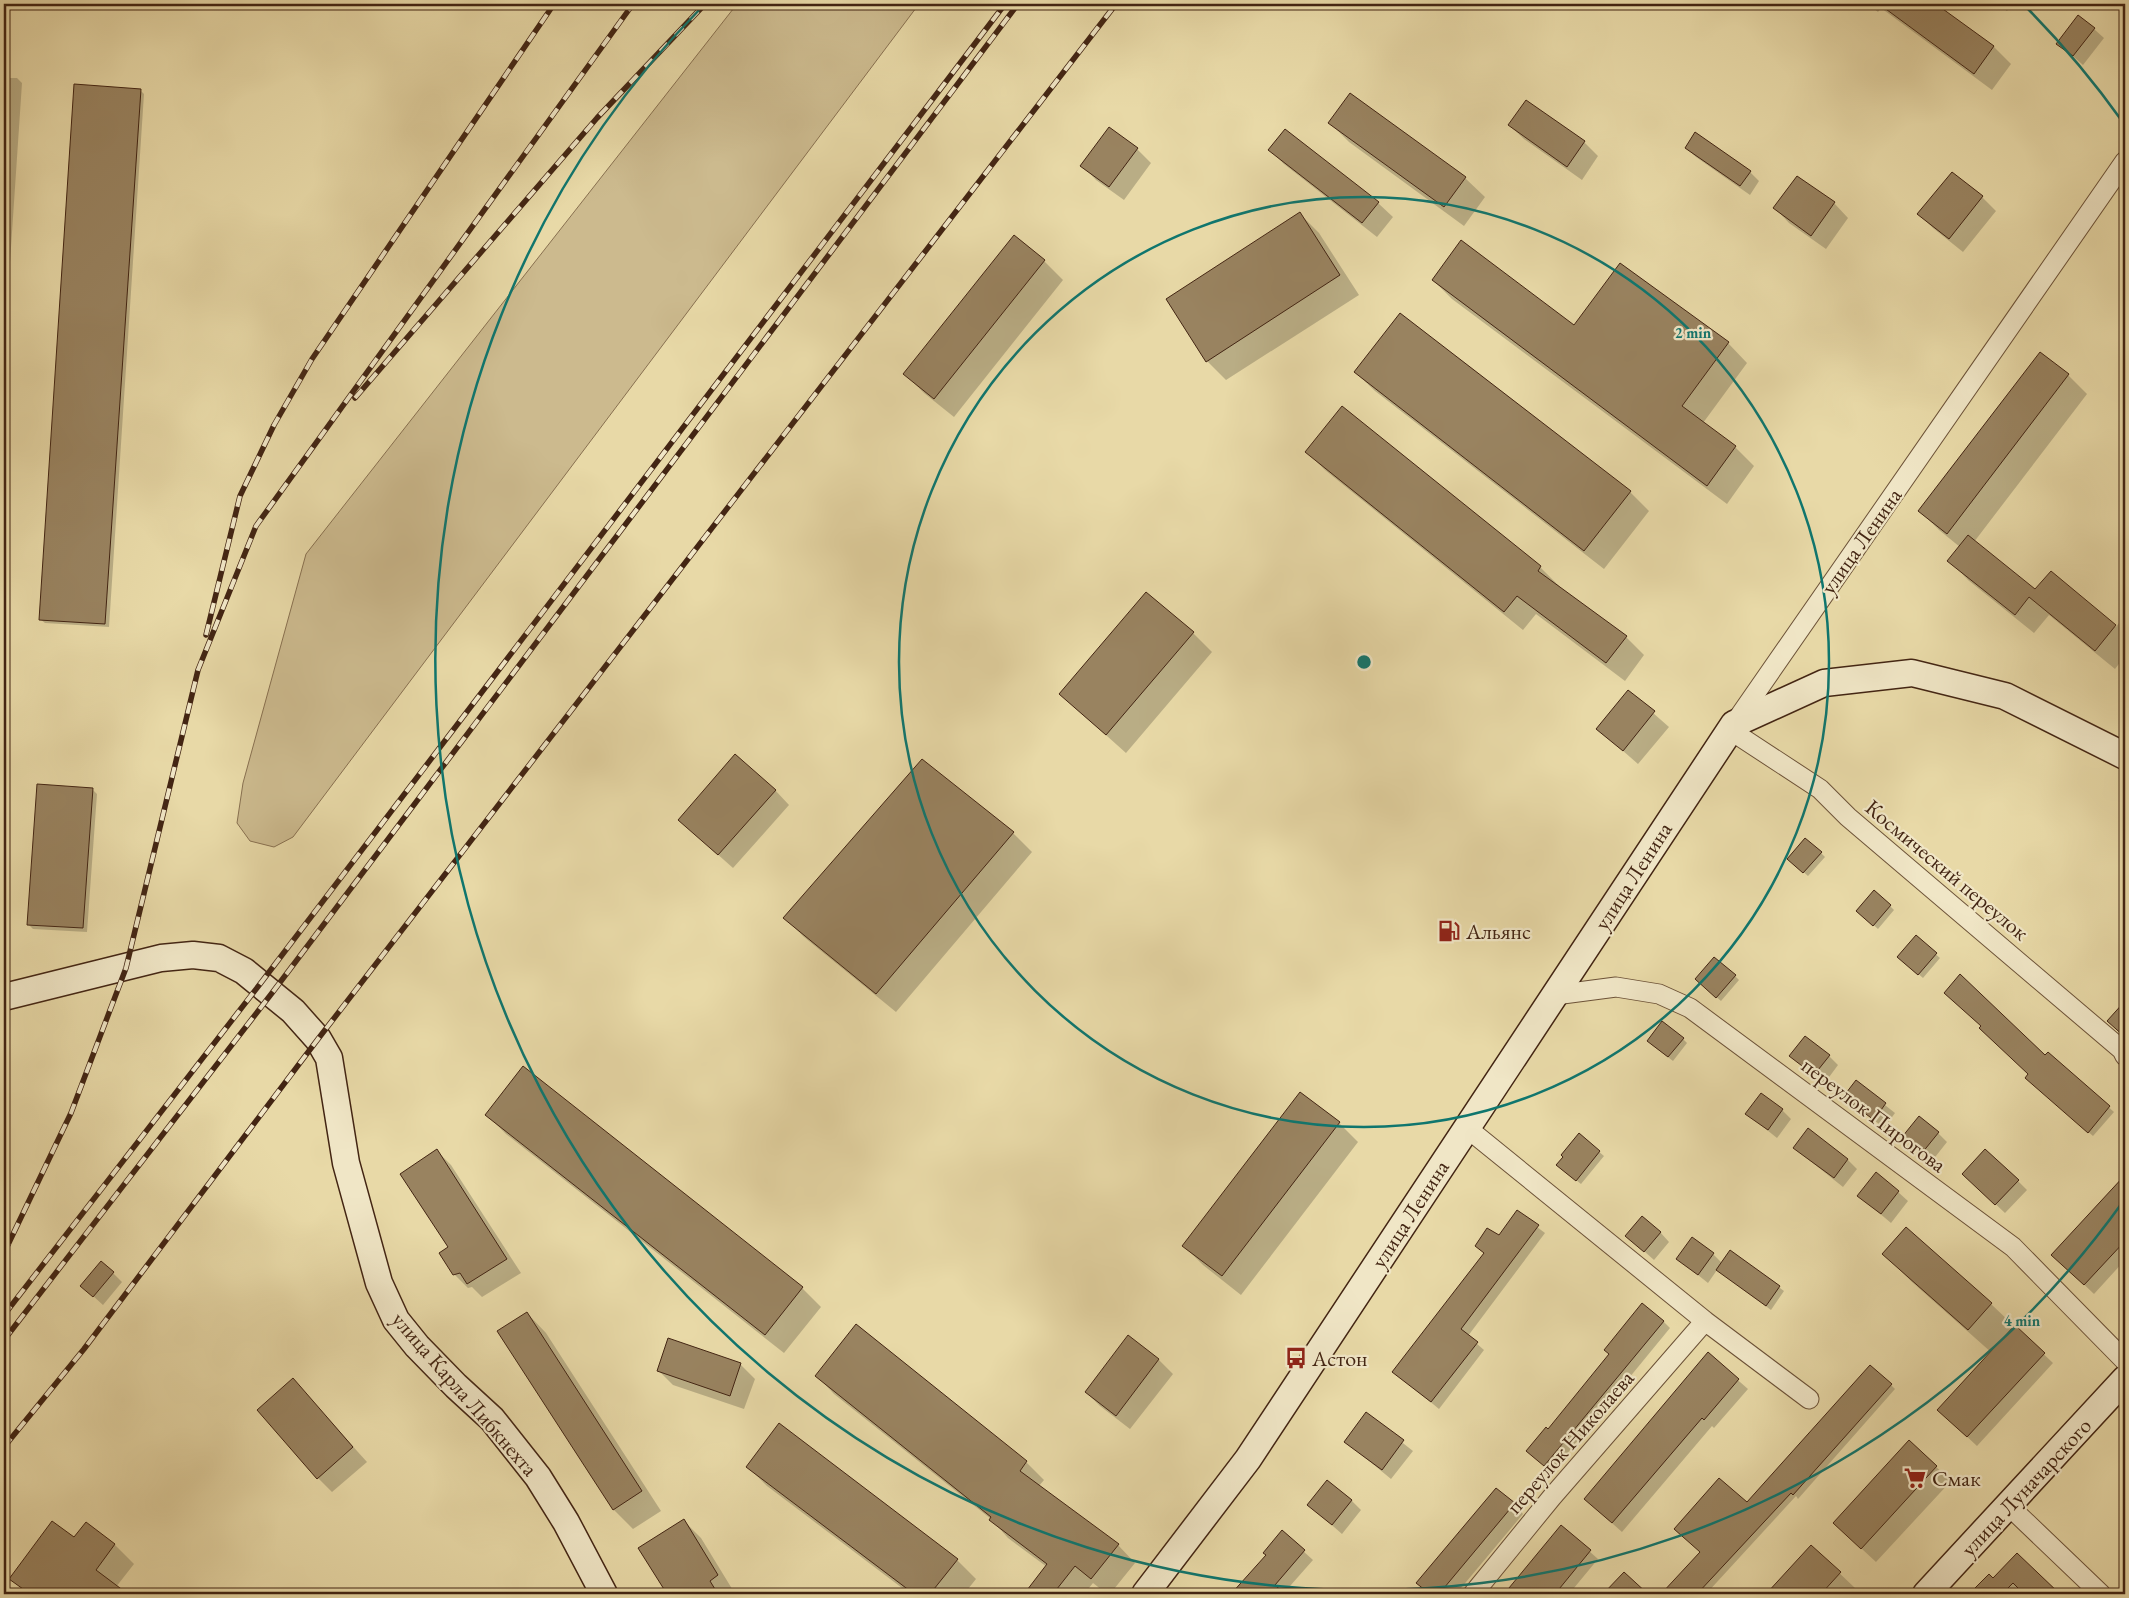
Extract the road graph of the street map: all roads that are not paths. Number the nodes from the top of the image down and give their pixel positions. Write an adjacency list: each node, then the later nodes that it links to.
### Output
1 (2125, 161): 2 (street, улица Ленина)
2 (1732, 727): 3 (main road); 4 (main road, улица Ленина); 6 (street, Космический переулок)
3 (2125, 756)
4 (1554, 995): 7 (main road, улица Ленина); 9 (street, переулок Пирогова)
5 (4, 997): 13 (main road, улица Карла Либкнехта)
6 (2125, 1056)
7 (1467, 1128): 8 (street); 14 (main road, улица Ленина)
8 (1705, 1322): 11 (street); 15 (street, переулок Николаева)
9 (2125, 1361)
10 (2125, 1379): 12 (main road, улица Луначарского)
11 (1809, 1399)
12 (2009, 1506): 16 (main road, улица Луначарского); 17 (street)
13 (604, 1594)
14 (1146, 1594)
15 (1474, 1594)
16 (1926, 1594)
17 (2101, 1594)

